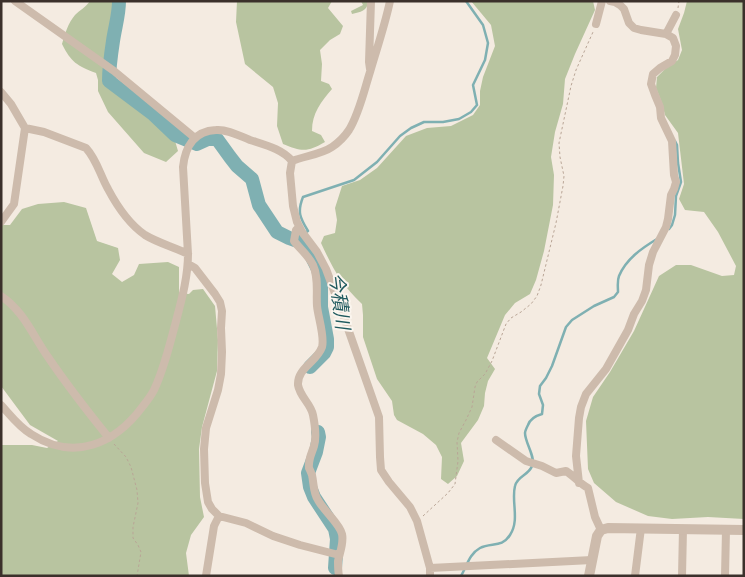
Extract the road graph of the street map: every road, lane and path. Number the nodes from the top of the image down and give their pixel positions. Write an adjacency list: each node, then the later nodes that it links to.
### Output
1 (16, 1): 12 (street)
2 (371, 1): 9 (street)
3 (390, 1): 9 (street)
4 (602, 1): 7 (street)
5 (610, 1): 8 (street)
6 (676, 15): 8 (street)
7 (596, 24): 24 (path)
8 (666, 34): 22 (street)
9 (370, 72): 13 (street)
10 (1, 92): 11 (street)
11 (24, 128): 14 (street); 16 (street)
12 (195, 138): 13 (street); 16 (street)
13 (292, 161): 15 (street)
14 (1, 222)
15 (299, 227): 24 (street); 30 (street)
16 (188, 254): 17 (street)
17 (188, 264): 20 (street); 23 (street)
18 (1, 296): 20 (street)
19 (1, 405): 20 (street)
20 (109, 438): 33 (path)
21 (496, 440): 22 (street)
22 (579, 483): 27 (street)
23 (219, 516): 30 (street); 34 (street)
24 (417, 521): 32 (street)
25 (641, 528): 26 (street); 27 (street); 37 (street)
26 (683, 529): 28 (street); 38 (street)
27 (601, 530): 31 (street)
28 (726, 530): 29 (street); 39 (street)
29 (744, 530)
30 (340, 555): 35 (street)
31 (592, 560): 32 (street); 36 (street)
32 (430, 572)
33 (137, 576)
34 (206, 576)
35 (339, 576)
36 (589, 576)
37 (635, 576)
38 (682, 576)
39 (725, 576)

